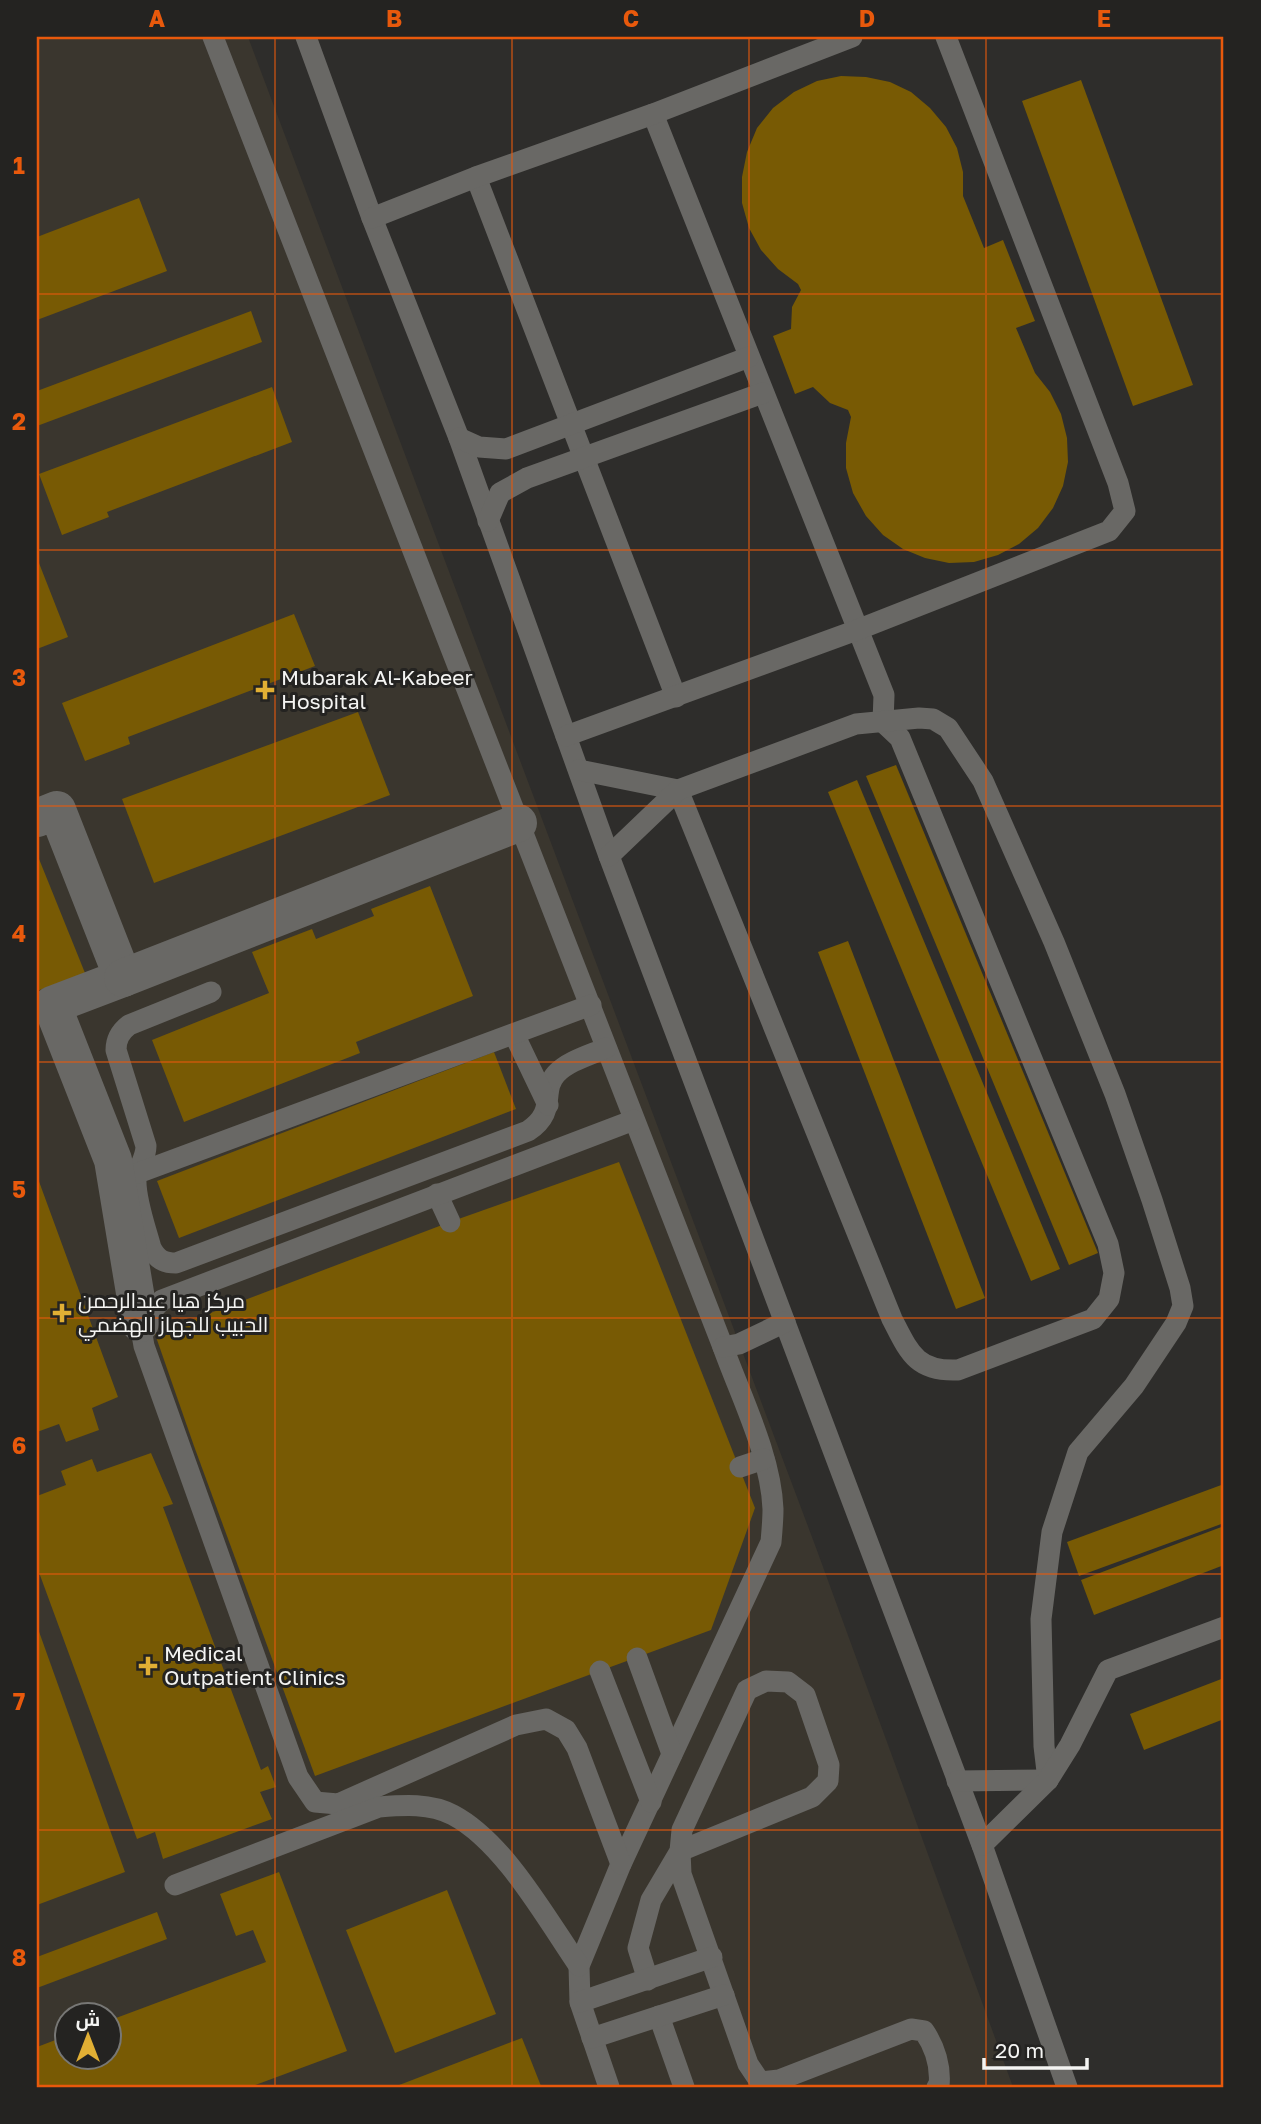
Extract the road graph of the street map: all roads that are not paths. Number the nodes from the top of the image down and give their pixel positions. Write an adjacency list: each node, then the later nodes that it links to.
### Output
1 (214, 37): 21 (lane)
2 (306, 37): 7 (lane)
3 (852, 37): 5 (lane)
4 (946, 37): 14 (lane)
5 (653, 114): 6 (lane); 8 (lane)
6 (476, 177): 7 (lane); 10 (lane)
7 (372, 218): 11 (lane)
8 (749, 357): 9 (lane); 10 (lane)
9 (764, 393): 12 (lane); 14 (lane)
10 (571, 424): 11 (lane); 12 (lane)
11 (459, 438): 13 (lane)
12 (584, 458): 13 (lane); 15 (lane)
13 (488, 521): 17 (lane)
14 (857, 630): 15 (lane); 16 (lane)
15 (676, 696): 17 (lane)
16 (883, 722): 19 (lane); 19 (lane); 42 (lane)
17 (566, 736): 18 (lane)
18 (579, 770): 19 (lane); 22 (lane)
19 (678, 790): 22 (lane)
20 (37, 818): 23 (street)
21 (518, 823): 23 (street); 25 (lane)
22 (609, 856): 33 (lane)
23 (124, 978): 34 (street)
24 (211, 992): 30 (lane)
25 (590, 1005): 26 (lane); 27 (lane)
26 (514, 1034): 28 (lane); 30 (lane)
27 (606, 1048): 28 (lane); 29 (lane)
28 (548, 1105): 30 (lane)
29 (634, 1120): 31 (lane); 35 (lane)
30 (138, 1173)
31 (438, 1194): 32 (lane); 34 (lane)
32 (450, 1222)
33 (785, 1322): 35 (lane); 43 (lane)
34 (140, 1323): 47 (lane)
35 (723, 1347): 36 (lane)
36 (764, 1459): 37 (lane); 41 (lane)
37 (740, 1467)
38 (1224, 1626): 42 (lane)
39 (637, 1658): 41 (lane)
40 (600, 1671): 44 (lane)
41 (672, 1755): 44 (lane)
42 (1048, 1780): 43 (lane); 45 (lane)
43 (957, 1781): 45 (lane)
44 (651, 1802): 47 (lane)
45 (982, 1845): 59 (lane)
46 (680, 1851): 46 (lane); 49 (lane); 51 (lane)
47 (621, 1864): 50 (lane)
48 (175, 1885): 50 (lane)
49 (712, 1957): 51 (lane); 52 (lane)
50 (579, 1965): 53 (lane)
51 (648, 1980): 53 (lane)
52 (724, 1995): 54 (lane); 58 (lane)
53 (580, 2003): 55 (lane)
54 (659, 2016): 55 (lane); 57 (lane)
55 (592, 2038): 56 (lane)
56 (608, 2087)
57 (684, 2087)
58 (937, 2087)
59 (1067, 2087)

